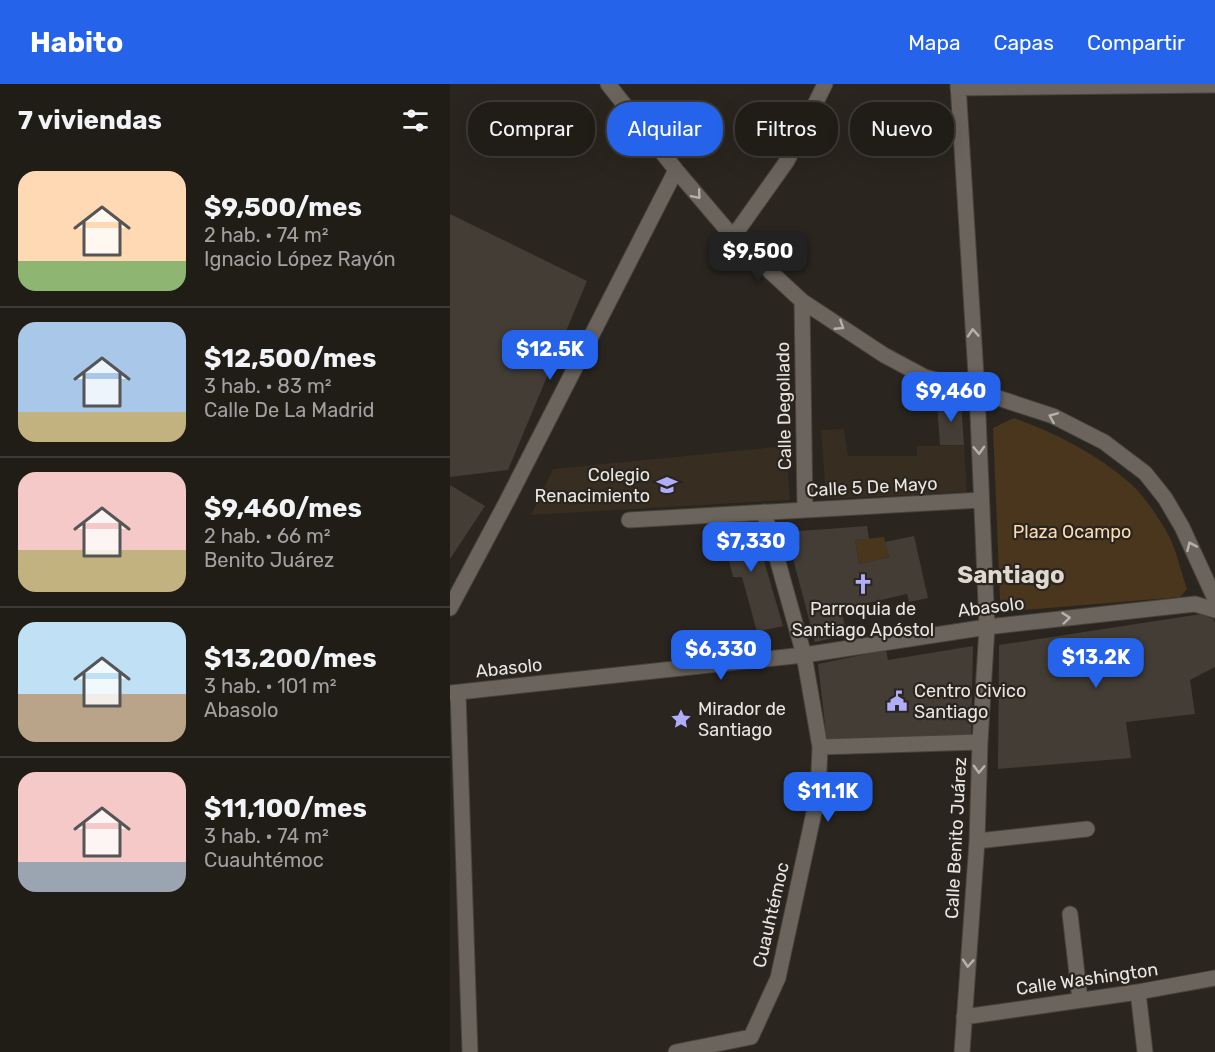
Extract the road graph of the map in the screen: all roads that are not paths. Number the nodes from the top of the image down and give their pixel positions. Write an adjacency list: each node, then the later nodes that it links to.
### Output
1 (608, 84): 5 (street)
2 (825, 84): 6 (street)
3 (1215, 84): 4 (street)
4 (958, 86): 8 (street, Calle Benito Juárez, one-way to 4)
5 (676, 170): 6 (street, one-way to 6); 14 (street)
6 (733, 237): 7 (street)
7 (802, 301): 8 (street, one-way to 8); 10 (street, Calle Degollado)
8 (977, 391): 9 (street, Calle Benito Juárez, one-way to 9); 13 (street, one-way to 8)
9 (981, 500): 10 (street, Calle 5 De Mayo); 16 (street, Calle Benito Juárez)
10 (805, 510): 11 (street, Calle 5 De Mayo)
11 (764, 512): 12 (street, Calle 5 De Mayo); 17 (street, Cuauhtémoc)
12 (629, 520)
13 (1215, 599)
14 (450, 608)
15 (1215, 610): 16 (street, Abasolo, one-way to 15)
16 (987, 627): 17 (street, Abasolo); 19 (street, Calle Benito Juárez)
17 (804, 655): 18 (street, Abasolo); 20 (street, Cuauhtémoc)
18 (454, 693): 28 (street)
19 (980, 742): 20 (street); 22 (street, Calle Benito Juárez, one-way to 22)
20 (820, 747): 29 (street, Cuauhtémoc)
21 (1087, 829): 22 (street)
22 (977, 841): 27 (street, Calle Benito Juárez, one-way to 27)
23 (1070, 914): 26 (street)
24 (1215, 978): 25 (street, Calle Washington)
25 (1138, 992): 26 (street, Calle Washington); 31 (street)
26 (1080, 1000): 27 (street, Calle Washington)
27 (964, 1017): 30 (street, Calle Benito Juárez)
28 (470, 1052)
29 (676, 1052)
30 (962, 1052)
31 (1145, 1052)

